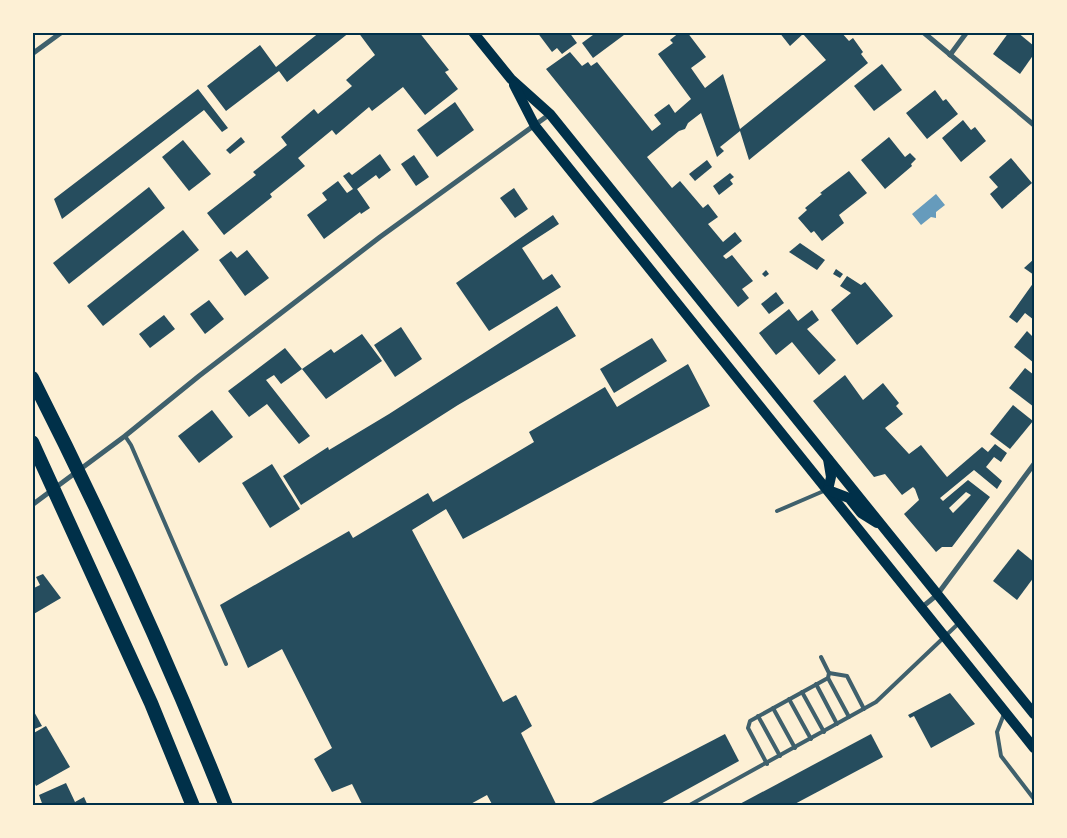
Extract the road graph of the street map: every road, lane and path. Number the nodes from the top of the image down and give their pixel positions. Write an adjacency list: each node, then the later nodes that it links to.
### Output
1 (62, 32): 5 (street)
2 (473, 32): 7 (main road)
3 (923, 32): 6 (street)
4 (967, 32): 6 (street)
5 (32, 54)
6 (950, 55): 9 (street)
7 (511, 79): 8 (main road); 10 (main road)
8 (550, 114): 10 (street); 14 (main road)
9 (1034, 125)
10 (535, 126): 12 (street); 16 (main road)
11 (32, 378): 45 (highway)
12 (125, 436): 17 (street); 25 (lane)
13 (34, 445): 44 (highway)
14 (828, 458): 16 (main road); 19 (main road)
15 (1034, 464): 20 (street)
16 (828, 490): 18 (lane); 19 (main road); 21 (main road)
17 (32, 505)
18 (778, 511)
19 (884, 527): 20 (main road)
20 (937, 595): 21 (street); 22 (main road)
21 (921, 608): 23 (main road)
22 (959, 623): 23 (lane); 33 (main road)
23 (943, 636): 31 (lane); 32 (main road)
24 (821, 657): 26 (lane)
25 (226, 664)
26 (829, 675): 27 (lane); 31 (lane); 35 (lane)
27 (816, 684): 28 (lane); 36 (lane)
28 (802, 692): 29 (lane); 37 (lane)
29 (788, 699): 30 (lane); 38 (lane)
30 (773, 708): 34 (lane); 39 (lane)
31 (864, 709): 35 (lane)
32 (1005, 712): 40 (main road); 43 (lane)
33 (1034, 714)
34 (758, 716): 41 (lane); 42 (lane)
35 (849, 717): 36 (lane)
36 (837, 724): 37 (lane)
37 (824, 732): 38 (lane)
38 (810, 739): 39 (lane)
39 (795, 748): 41 (lane)
40 (1034, 748)
41 (780, 756): 42 (lane)
42 (767, 764): 46 (lane)
43 (1034, 799)
44 (193, 806)
45 (226, 806)
46 (688, 806)

